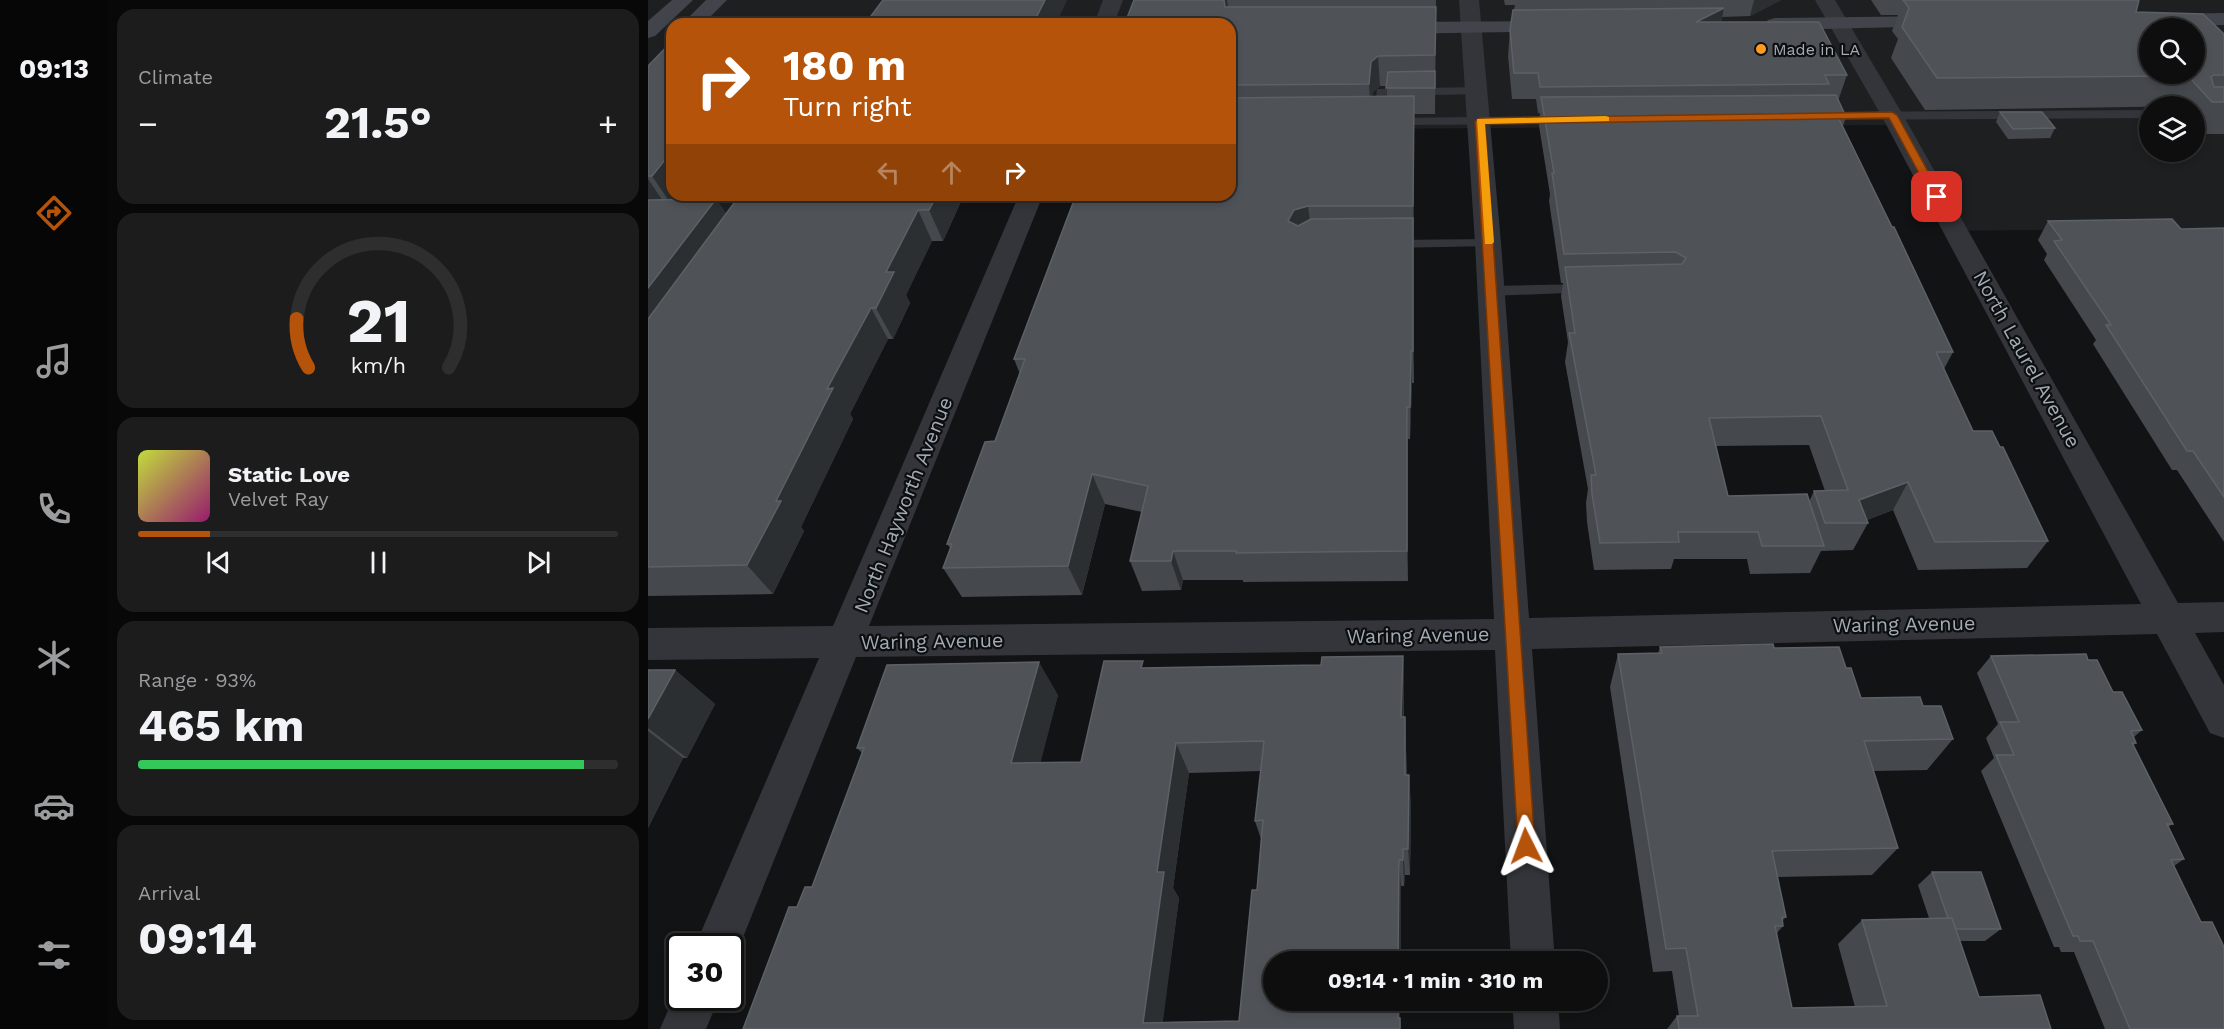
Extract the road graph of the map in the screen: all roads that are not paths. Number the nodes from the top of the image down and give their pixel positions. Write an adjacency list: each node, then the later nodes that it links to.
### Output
1 (683, 0): 17 (main road)
2 (717, 0): 7 (main road)
3 (1113, 0): 8 (street)
4 (2181, 0): 9 (main road)
5 (1832, 12): 12 (main road); 14 (main road); 22 (street, North Laurel Avenue)
6 (1471, 14): 15 (main road); 16 (main road); 20 (street)
7 (698, 18)
8 (1106, 18)
9 (2201, 18)
10 (2205, 19): 11 (main road)
11 (2224, 19)
12 (1955, 22)
13 (2205, 22): 19 (main road)
14 (1761, 24)
15 (1576, 27)
16 (1374, 28)
17 (648, 32): 18 (main road)
18 (666, 32)
19 (2224, 40)
20 (1479, 106): 20 (lane); 24 (lane); 26 (street)
21 (2139, 114): 22 (lane)
22 (1892, 115): 23 (lane); 31 (street, North Laurel Avenue)
23 (1805, 116)
24 (1572, 120)
25 (1029, 201): 33 (street, North Hayworth Avenue)
26 (1488, 243): 27 (lane); 29 (street)
27 (1382, 244)
28 (1602, 289): 29 (lane)
29 (1491, 291): 32 (street)
30 (2224, 617): 31 (street, Waring Avenue)
31 (2169, 618): 32 (street, Waring Avenue); 35 (street, North Laurel Avenue)
32 (1514, 634): 33 (street, Waring Avenue); 37 (street)
33 (846, 642): 34 (street, Waring Avenue); 36 (street, North Hayworth Avenue)
34 (648, 644)
35 (2224, 721)
36 (723, 933)
37 (1532, 951)
38 (691, 1011): 40 (street)
39 (1536, 1011): 41 (street)
40 (683, 1029)
41 (1537, 1029)

